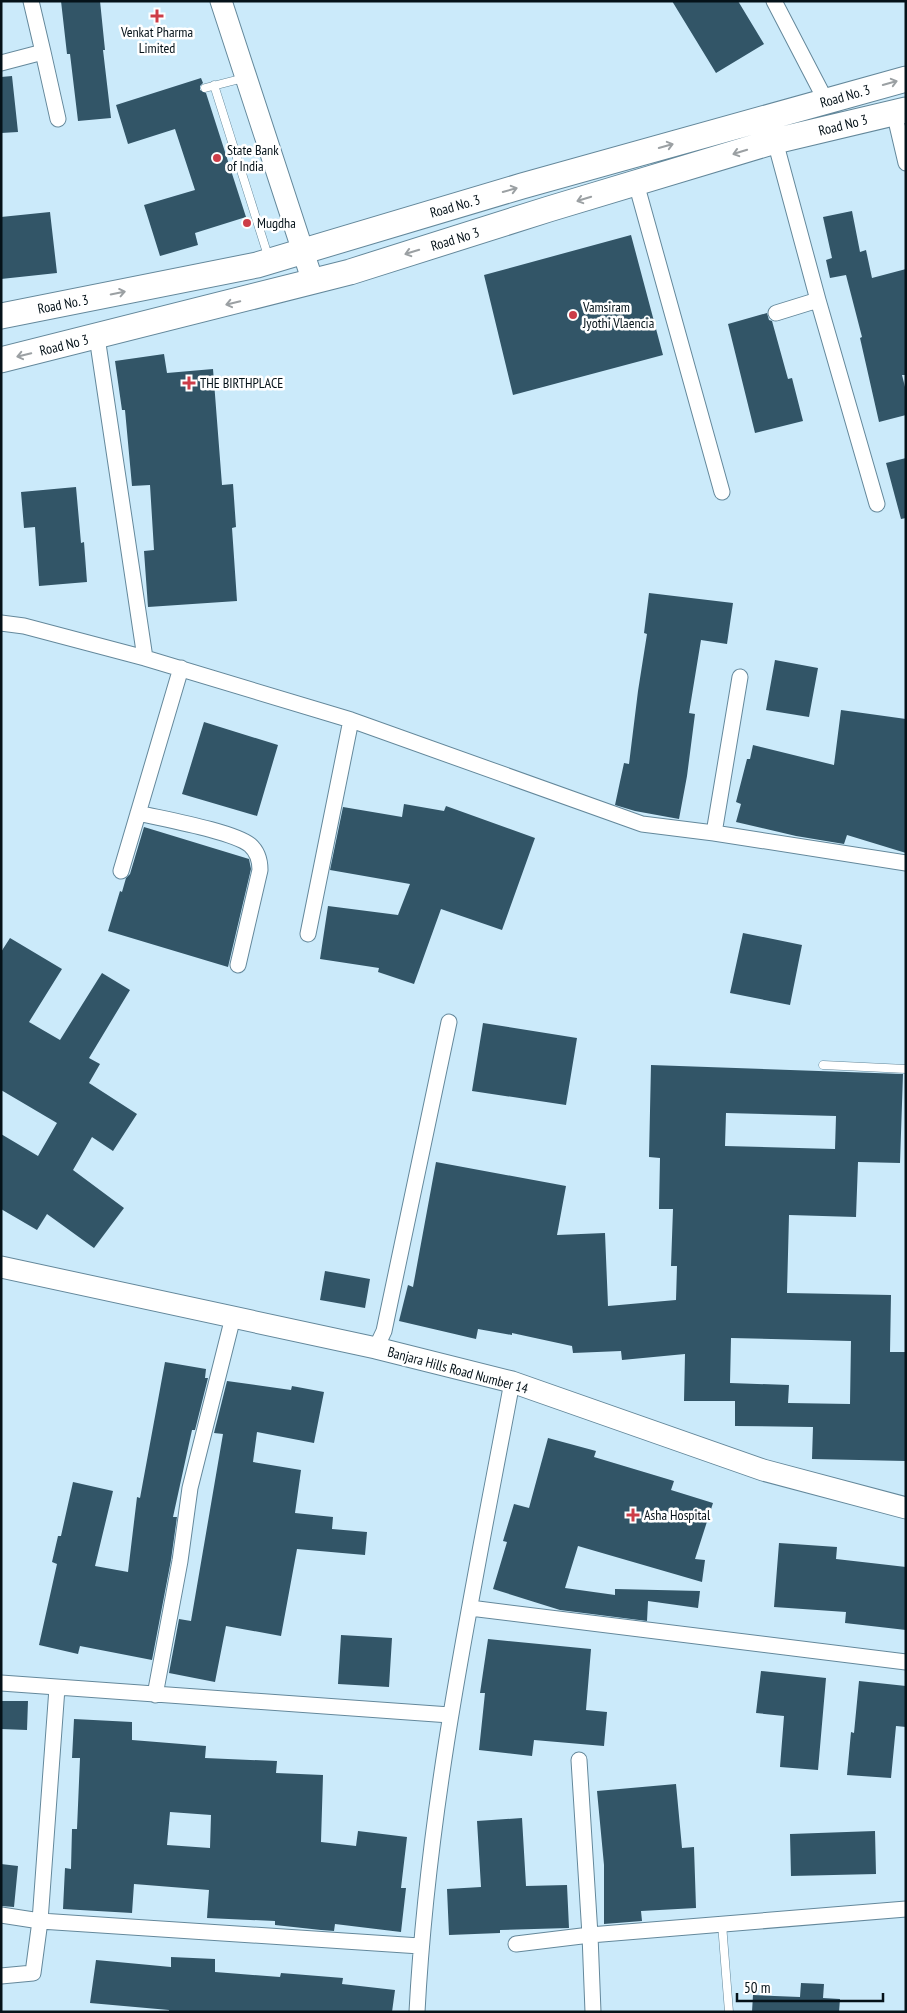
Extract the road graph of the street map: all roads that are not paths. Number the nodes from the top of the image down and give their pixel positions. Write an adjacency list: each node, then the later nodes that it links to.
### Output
1 (31, 1): 4 (street)
2 (221, 1): 6 (street)
3 (774, 1): 10 (street)
4 (43, 52): 5 (street); 12 (street)
5 (1, 63)
6 (246, 77): 8 (lane); 16 (street)
7 (906, 79): 10 (main road, Road No. 3, one-way to 7)
8 (214, 85): 9 (lane); 17 (lane)
9 (205, 88)
10 (826, 101): 16 (main road, Road No. 3, one-way to 10)
11 (900, 111): 13 (main road, Road No 3); 14 (street)
12 (58, 119)
13 (775, 141): 15 (main road, Road No 3, one-way to 15); 19 (street)
14 (906, 163)
15 (636, 183): 18 (main road, Road No 3, one-way to 18); 24 (street)
16 (303, 251): 17 (main road, Road No. 3); 18 (street)
17 (269, 261): 21 (main road, Road No. 3, one-way to 17)
18 (313, 282): 22 (main road, Road No 3, one-way to 22)
19 (818, 300): 20 (street); 25 (street)
20 (776, 313)
21 (1, 316)
22 (96, 337): 23 (main road, Road No 3, one-way to 23); 27 (street)
23 (1, 360)
24 (722, 492)
25 (877, 504)
26 (1, 623): 27 (street)
27 (145, 658): 28 (street)
28 (181, 668): 30 (street); 31 (street)
29 (740, 677): 32 (street)
30 (351, 720): 32 (street); 35 (street)
31 (138, 813): 34 (street); 36 (street)
32 (714, 833): 33 (street)
33 (906, 863)
34 (121, 871)
35 (308, 934)
36 (238, 965)
37 (449, 1022): 42 (street)
38 (823, 1066): 39 (lane)
39 (906, 1069)
40 (1, 1267): 41 (street, Banjara Hills Road Number 14)
41 (233, 1317): 42 (street, Banjara Hills Road Number 14); 49 (street)
42 (376, 1348): 43 (street, Banjara Hills Road Number 14)
43 (512, 1382): 44 (street, Banjara Hills Road Number 14); 45 (street)
44 (906, 1508)
45 (470, 1608): 46 (street); 50 (street)
46 (906, 1662)
47 (1, 1684): 48 (street)
48 (57, 1688): 49 (street); 54 (street)
49 (155, 1695): 50 (street)
50 (450, 1715): 58 (street)
51 (578, 1760): 56 (street)
52 (906, 1909): 55 (street)
53 (1, 1915): 54 (street)
54 (40, 1921): 58 (street); 59 (street)
55 (722, 1924): 56 (street); 62 (lane)
56 (590, 1935): 57 (street); 61 (street)
57 (516, 1944)
58 (420, 1946): 60 (street)
59 (1, 1976)
60 (417, 2012)
61 (593, 2012)
62 (729, 2012)

